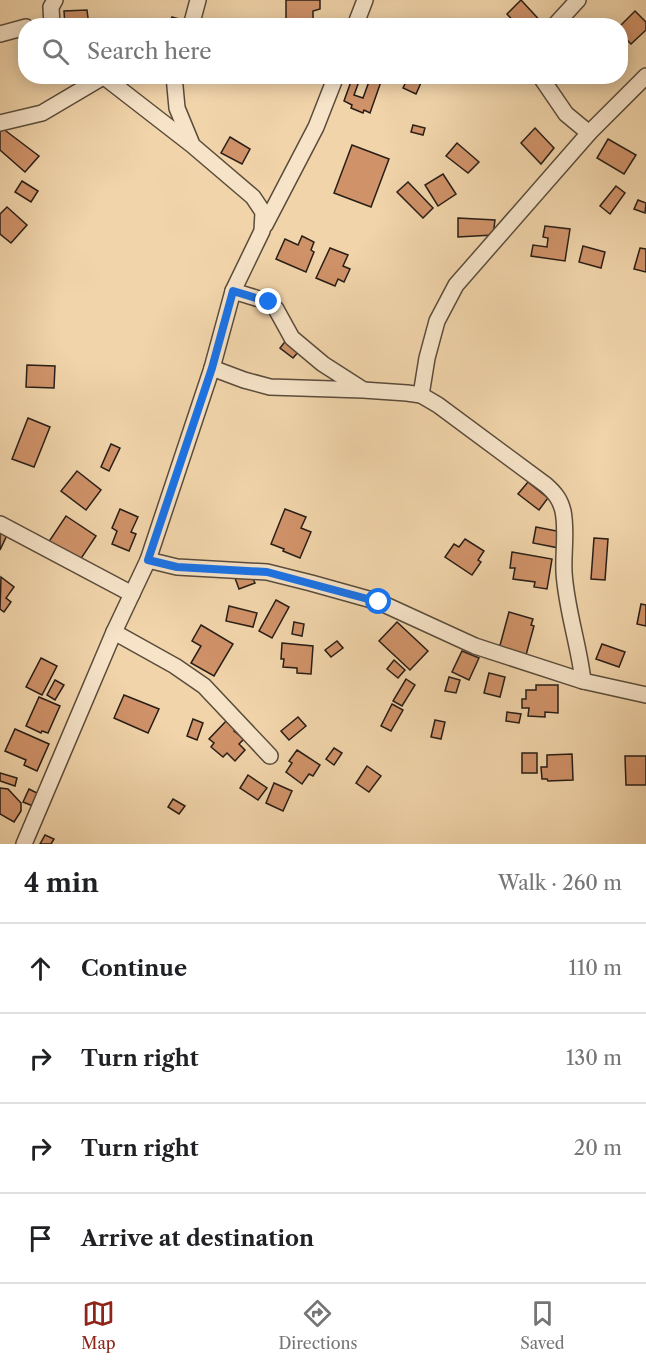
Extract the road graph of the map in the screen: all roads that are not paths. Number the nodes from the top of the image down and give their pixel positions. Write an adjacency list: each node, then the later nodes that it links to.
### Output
1 (55, 0): 5 (street)
2 (198, 0): 6 (street)
3 (365, 0): 7 (street)
4 (578, 0): 8 (street)
5 (51, 18)
6 (193, 18)
7 (359, 18)
8 (561, 18)
9 (18, 29): 10 (street)
10 (0, 34)
11 (646, 76): 18 (street)
12 (91, 84): 17 (street)
13 (112, 84): 19 (street)
14 (174, 84): 19 (street)
15 (333, 84): 20 (street)
16 (545, 84): 18 (street)
17 (0, 123)
18 (589, 133): 24 (street)
19 (192, 145): 20 (street)
20 (262, 231): 21 (street)
21 (233, 291): 22 (street); 23 (street)
22 (212, 368): 23 (street); 26 (street)
23 (363, 390): 24 (street)
24 (421, 395): 29 (street)
25 (0, 524): 27 (street)
26 (148, 560): 27 (street); 29 (street)
27 (132, 594): 28 (street)
28 (114, 632): 31 (street); 32 (street)
29 (584, 681): 30 (street)
30 (646, 695)
31 (270, 756)
32 (24, 844)

